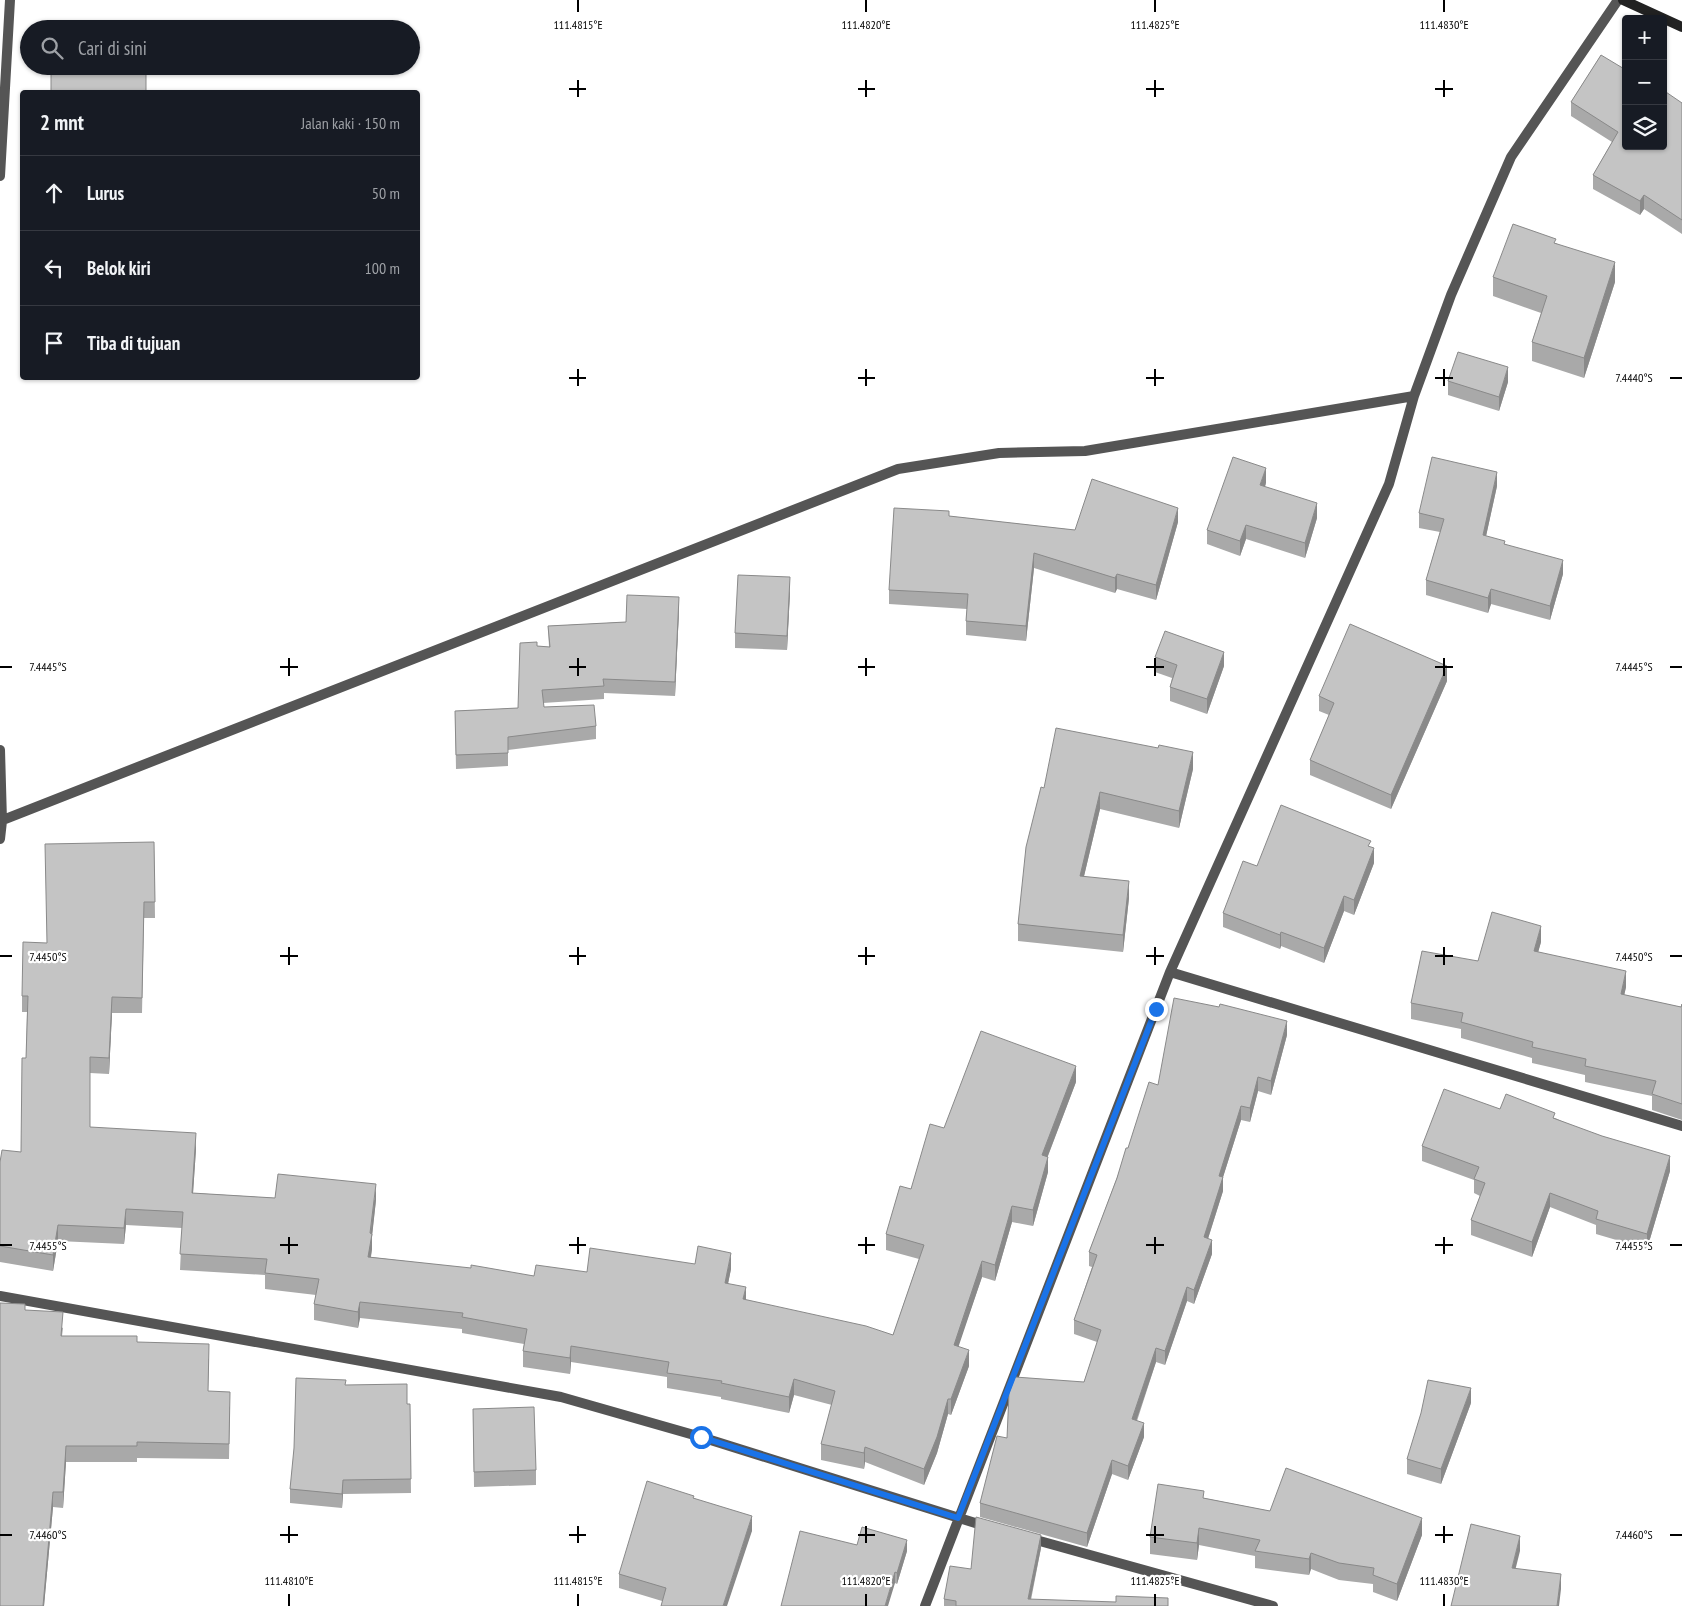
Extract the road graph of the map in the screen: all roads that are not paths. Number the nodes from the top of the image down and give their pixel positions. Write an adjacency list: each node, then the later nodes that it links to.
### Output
1 (10, 0): 5 (street)
2 (1618, 0): 6 (street)
3 (1622, 0): 4 (main road)
4 (1682, 27)
5 (0, 176)
6 (1414, 396): 8 (street); 10 (street)
7 (0, 750): 8 (street)
8 (1, 821): 9 (street)
9 (0, 838)
10 (1170, 972): 11 (street); 13 (street)
11 (1682, 1126)
12 (0, 1296): 13 (street)
13 (958, 1518): 14 (street); 16 (street)
14 (996, 1529)
15 (1015, 1534): 17 (street)
16 (924, 1606)
17 (1273, 1606)

